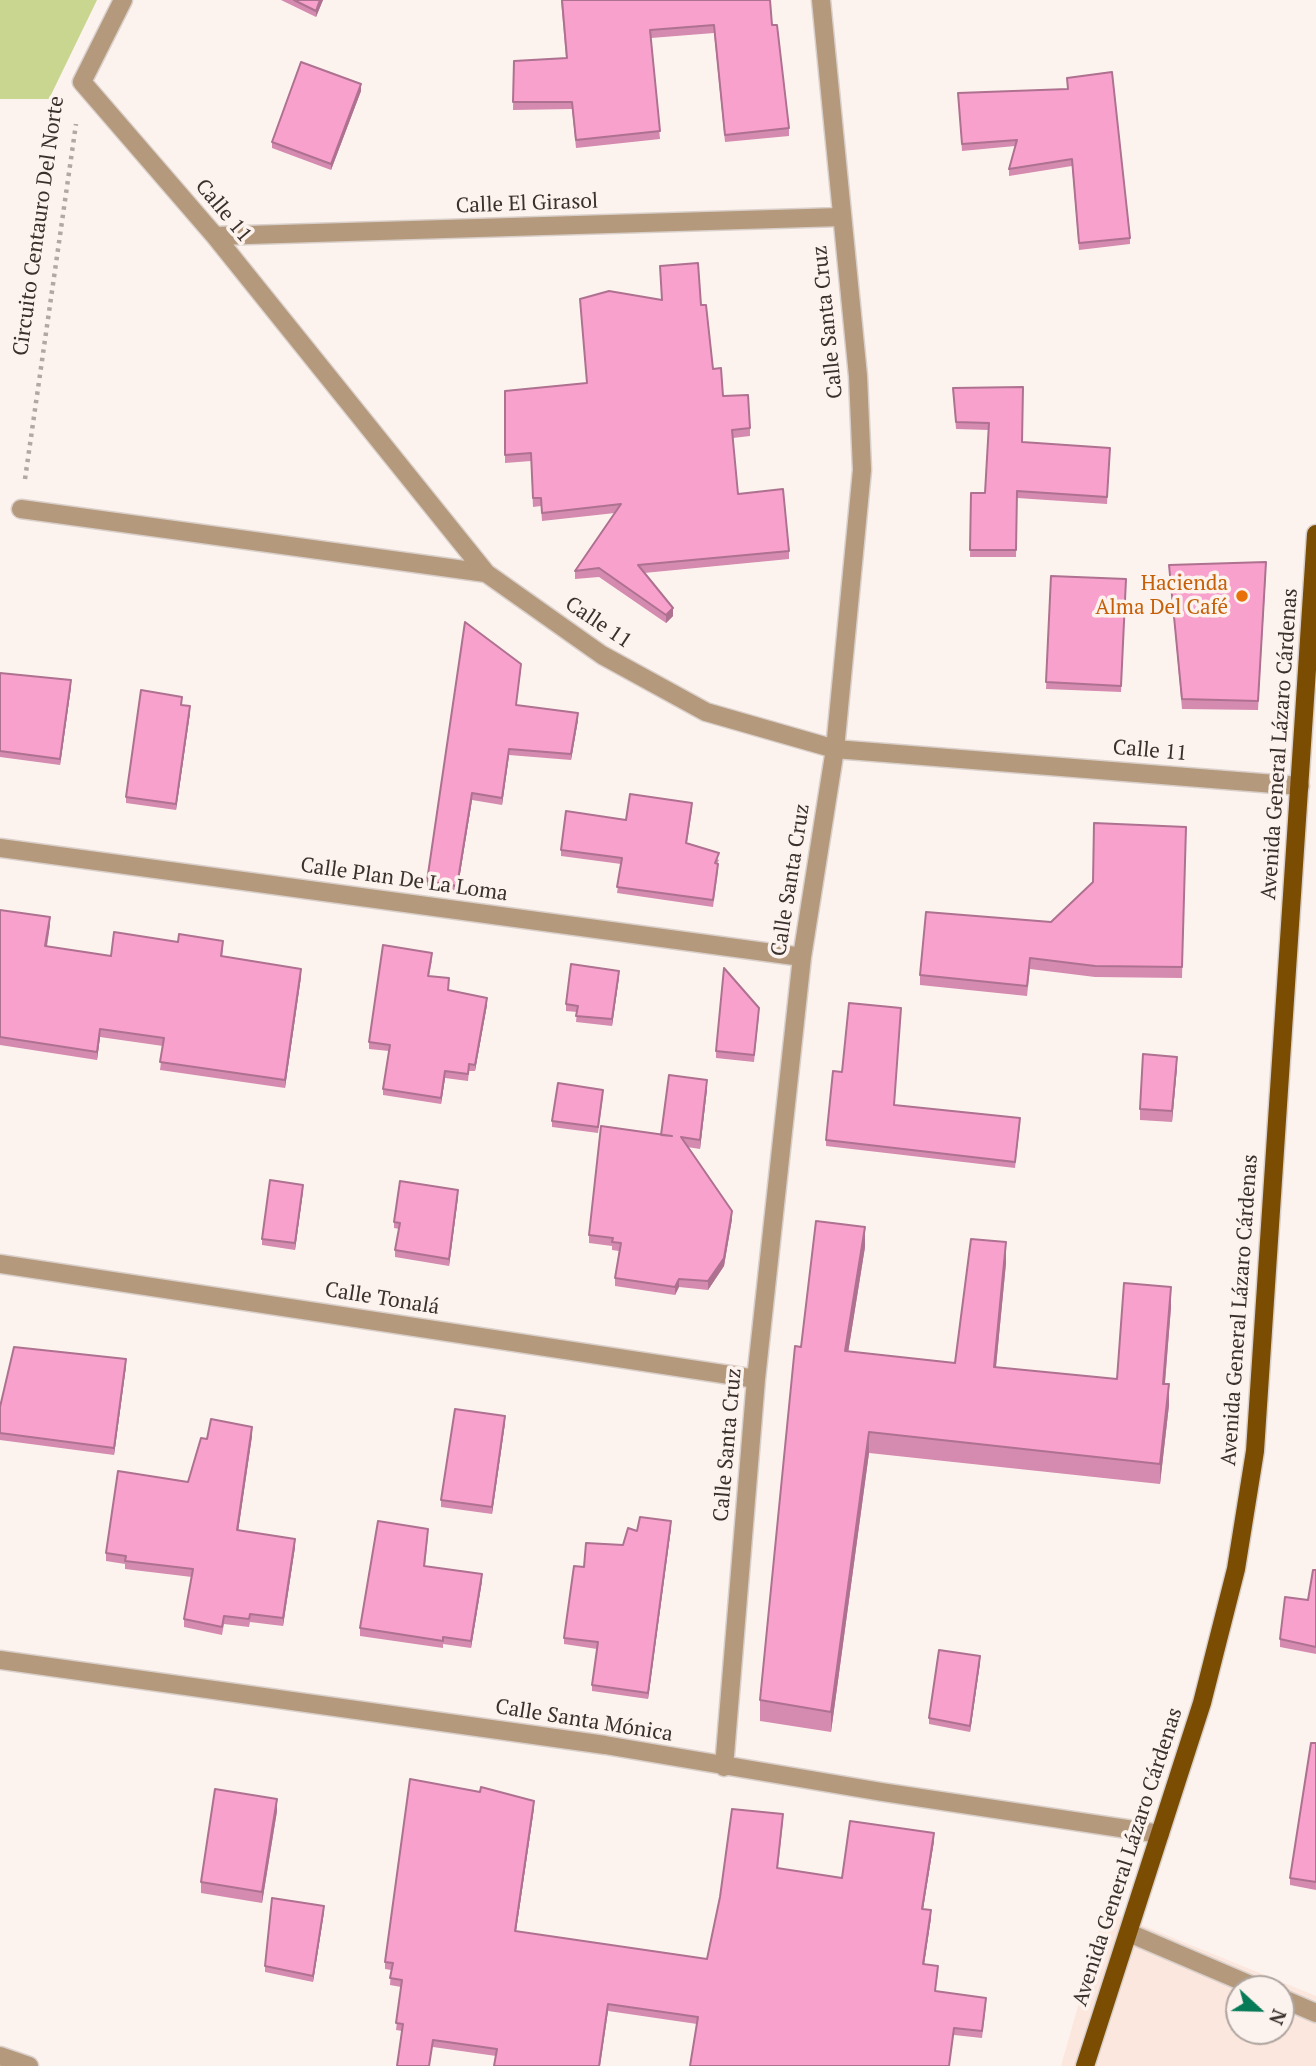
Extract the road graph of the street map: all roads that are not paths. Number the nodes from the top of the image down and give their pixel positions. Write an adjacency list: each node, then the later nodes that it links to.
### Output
1 (123, 0): 3 (street, Circuito Centauro Del Norte)
2 (821, 0): 4 (street, Calle Santa Cruz)
3 (82, 82): 5 (street, Calle 11)
4 (840, 216): 5 (street, Calle El Girasol); 9 (street, Calle Santa Cruz)
5 (215, 236): 8 (street, Calle 11)
6 (21, 509): 8 (street)
7 (1316, 534): 10 (main road, Avenida General Lázaro Cárdenas)
8 (486, 573): 9 (street, Calle 11)
9 (835, 749): 10 (street, Calle 11); 12 (street, Calle Santa Cruz)
10 (1308, 788): 17 (main road, Avenida General Lázaro Cárdenas)
11 (0, 848): 12 (street, Calle Plan De La Loma)
12 (802, 957): 14 (street, Calle Santa Cruz)
13 (0, 1264): 14 (street, Calle Tonalá)
14 (756, 1379): 16 (street, Calle Santa Cruz)
15 (0, 1660): 16 (street, Calle Santa Mónica)
16 (724, 1767): 17 (street, Calle Santa Mónica)
17 (1160, 1834): 18 (main road, Avenida General Lázaro Cárdenas)
18 (1129, 1933): 19 (street); 24 (main road, Avenida General Lázaro Cárdenas)
19 (1228, 1975)
20 (1295, 2004): 21 (street)
21 (1316, 2012)
22 (0, 2056): 23 (street)
23 (29, 2066)
24 (1085, 2066)

